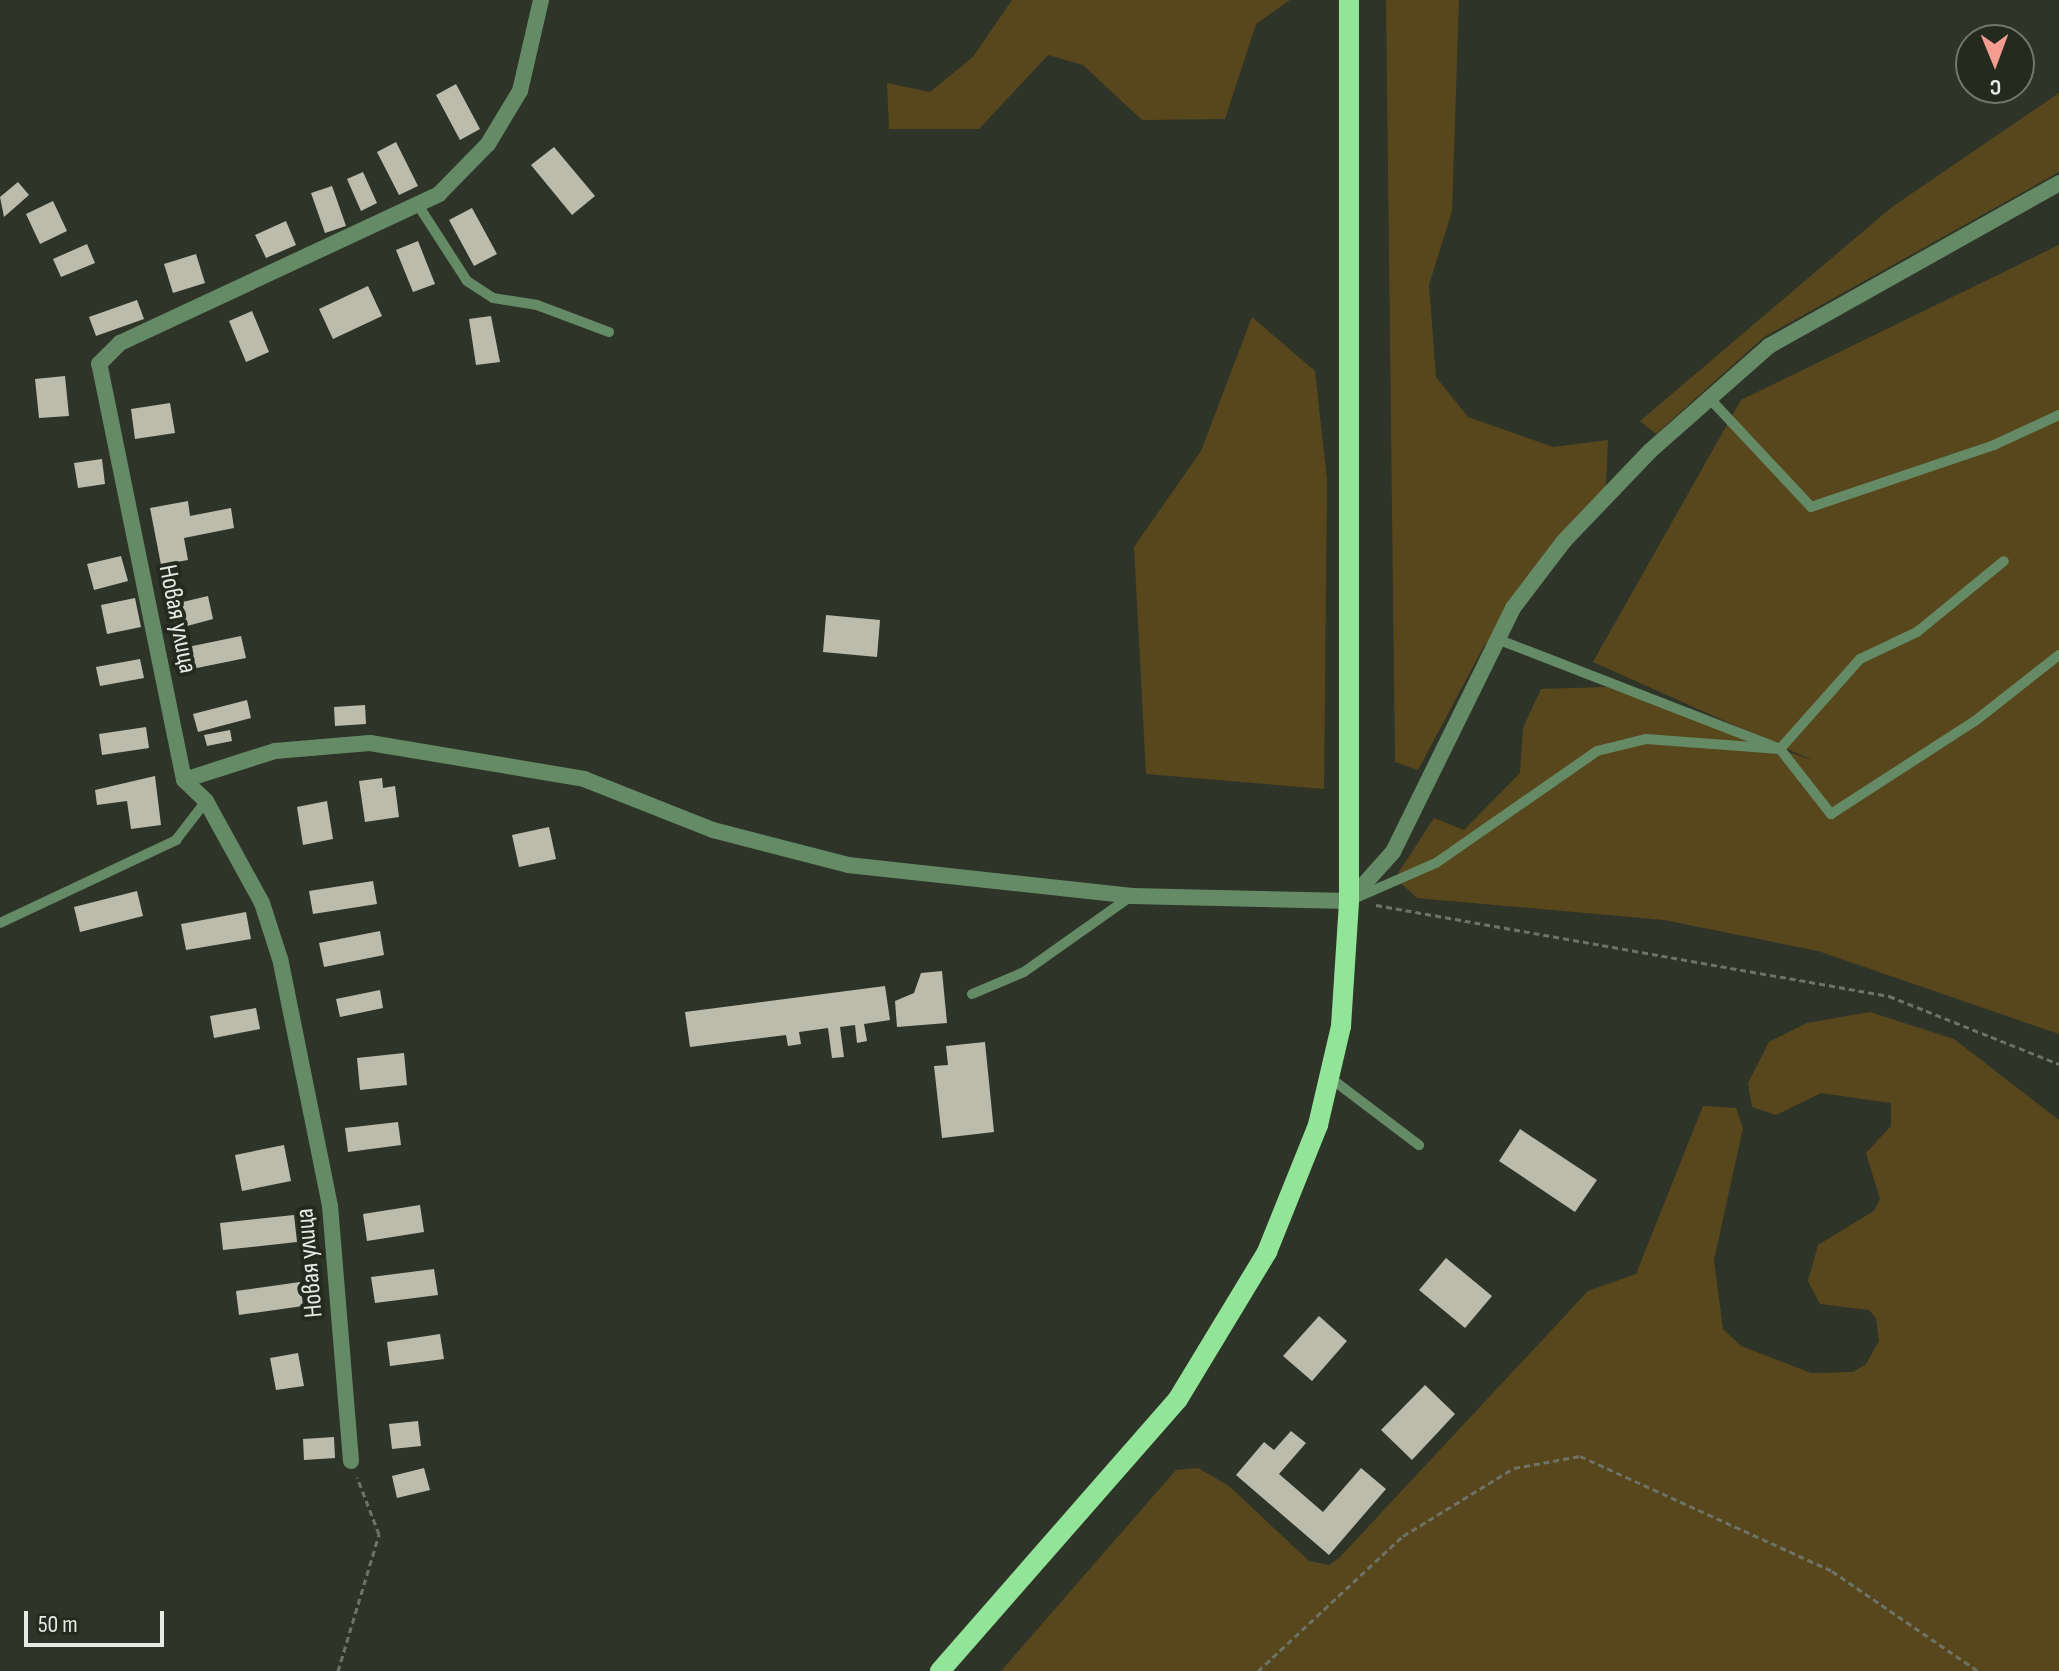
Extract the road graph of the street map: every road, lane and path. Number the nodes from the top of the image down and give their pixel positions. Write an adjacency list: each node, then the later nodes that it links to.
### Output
1 (541, 0): 4 (street, Новая улица)
2 (1349, 0): 15 (main road)
3 (2059, 183): 6 (street)
4 (418, 205): 5 (lane); 12 (street, Новая улица)
5 (609, 332)
6 (1711, 400): 7 (lane); 9 (street)
7 (2059, 415)
8 (2004, 561): 11 (lane)
9 (1497, 639): 11 (lane); 15 (street)
10 (2059, 655): 11 (lane)
11 (1780, 749): 15 (lane)
12 (184, 780): 13 (street, Новая улица); 14 (street)
13 (206, 801): 16 (lane); 21 (street, Новая улица)
14 (1132, 896): 15 (street); 17 (lane)
15 (1349, 901): 18 (path); 19 (main road)
16 (0, 923)
17 (972, 994)
18 (2059, 1064)
19 (1329, 1077): 20 (lane); 23 (main road)
20 (1419, 1145)
21 (351, 1461): 22 (path)
22 (338, 1671)
23 (940, 1671)
24 (1258, 1671): 25 (path)
25 (1978, 1671)

